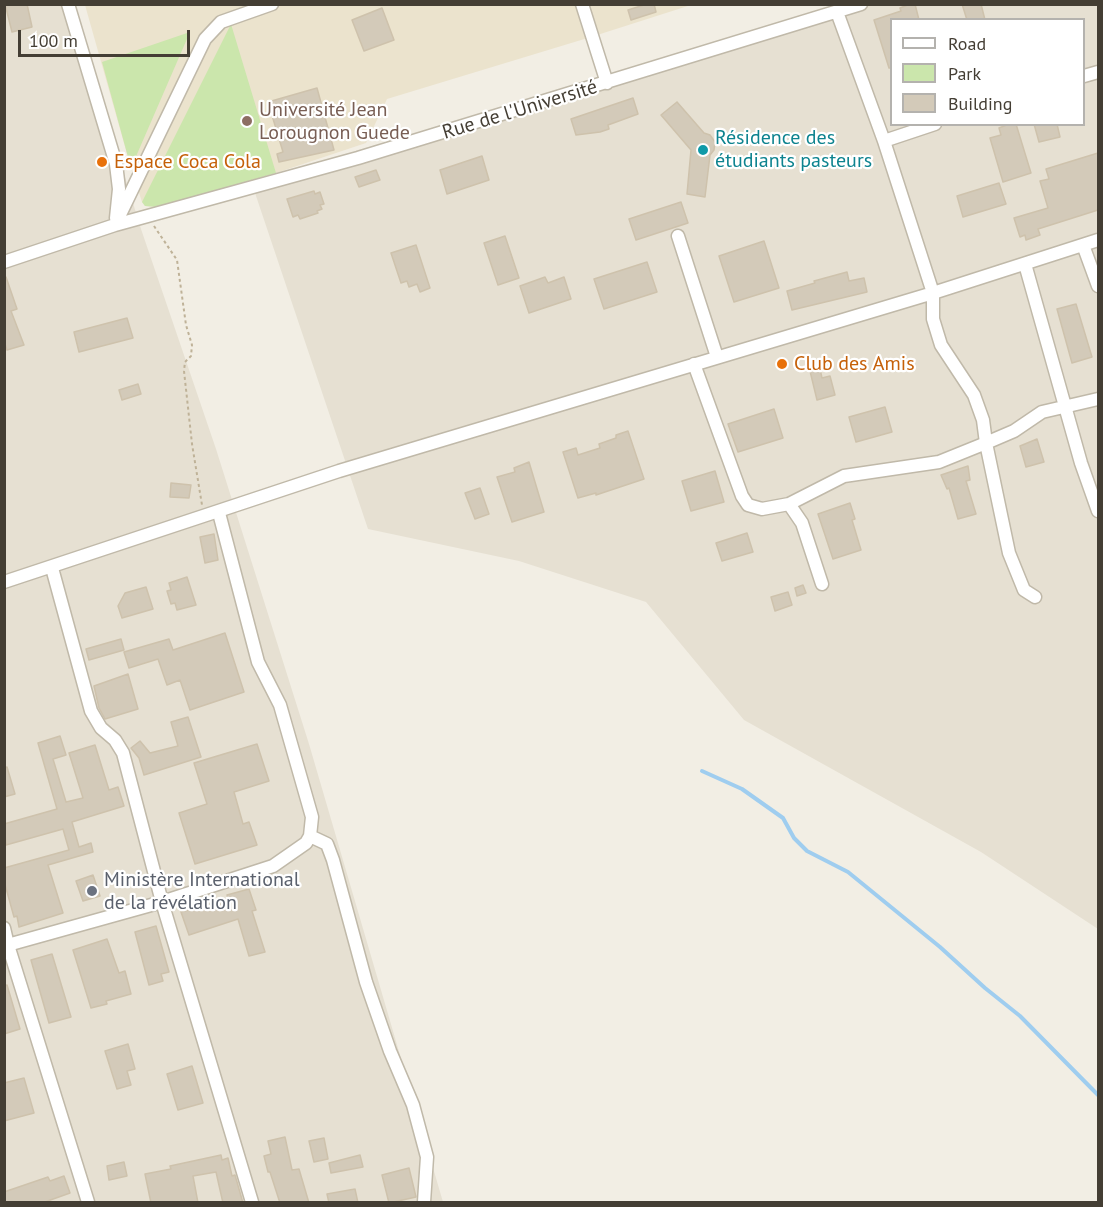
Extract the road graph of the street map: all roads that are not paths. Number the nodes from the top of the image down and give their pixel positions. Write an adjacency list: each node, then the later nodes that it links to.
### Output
1 (68, 4): 9 (street)
2 (272, 4): 9 (street)
3 (582, 4): 6 (street)
4 (861, 4): 5 (street, Rue de l'Université)
5 (837, 12): 6 (street, Rue de l'Université); 8 (street)
6 (607, 83): 9 (street, Rue de l'Université)
7 (929, 126): 8 (street)
8 (884, 141): 16 (street)
9 (115, 225): 13 (street, Rue de l'Université)
10 (678, 236): 17 (street)
11 (1098, 240): 12 (street)
12 (1083, 245): 14 (street); 15 (street)
13 (4, 262)
14 (1025, 264): 16 (street); 20 (street)
15 (1098, 286)
16 (933, 293): 17 (street); 21 (street)
17 (717, 357): 18 (street)
18 (694, 364): 22 (street); 24 (street)
19 (1098, 399): 20 (street)
20 (1065, 406): 21 (street); 23 (street)
21 (986, 443): 22 (street); 28 (street)
22 (789, 504): 27 (street)
23 (1098, 510)
24 (219, 513): 25 (street); 29 (street)
25 (52, 568): 26 (street); 30 (street)
26 (4, 582)
27 (822, 585)
28 (1035, 597)
29 (310, 836): 30 (street); 35 (street)
30 (162, 902): 32 (street); 34 (street)
31 (4, 928): 32 (street)
32 (6, 945): 33 (street)
33 (88, 1203)
34 (252, 1203)
35 (424, 1203)

